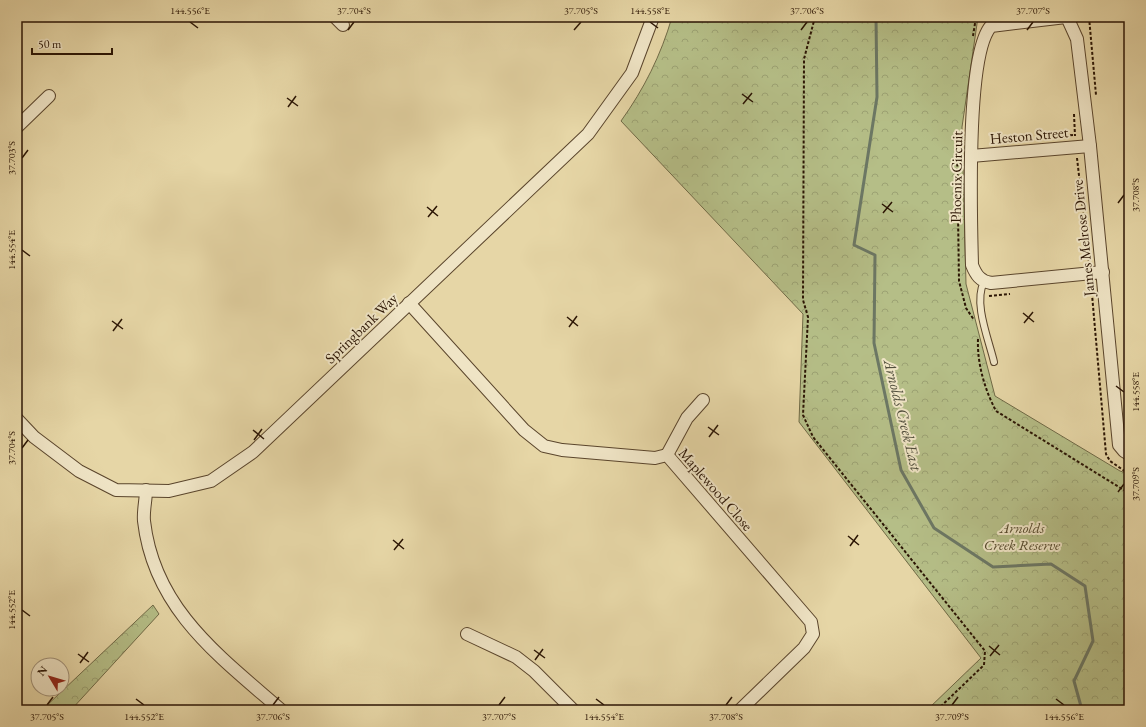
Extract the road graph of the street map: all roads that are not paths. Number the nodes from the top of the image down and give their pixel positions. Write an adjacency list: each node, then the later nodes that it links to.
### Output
1 (653, 17): 9 (street, Springbank Way)
2 (1066, 17): 5 (street, James Melrose Drive); 6 (street, Phoenix Circuit)
3 (49, 96): 4 (street)
4 (17, 127)
5 (1090, 146): 6 (street, Heston Street); 7 (street, James Melrose Drive)
6 (971, 156): 8 (street, Phoenix Circuit)
7 (1103, 272): 8 (street); 13 (street, James Melrose Drive)
8 (984, 282): 10 (lane)
9 (409, 303): 14 (street, Maplewood Close); 15 (street, Springbank Way)
10 (994, 362)
11 (703, 400): 14 (street)
12 (17, 419): 15 (street, Springbank Way)
13 (1129, 454)
14 (667, 455): 19 (street, Maplewood Close)
15 (146, 490): 17 (street)
16 (467, 634): 18 (street)
17 (281, 710)
18 (572, 710)
19 (740, 710)

